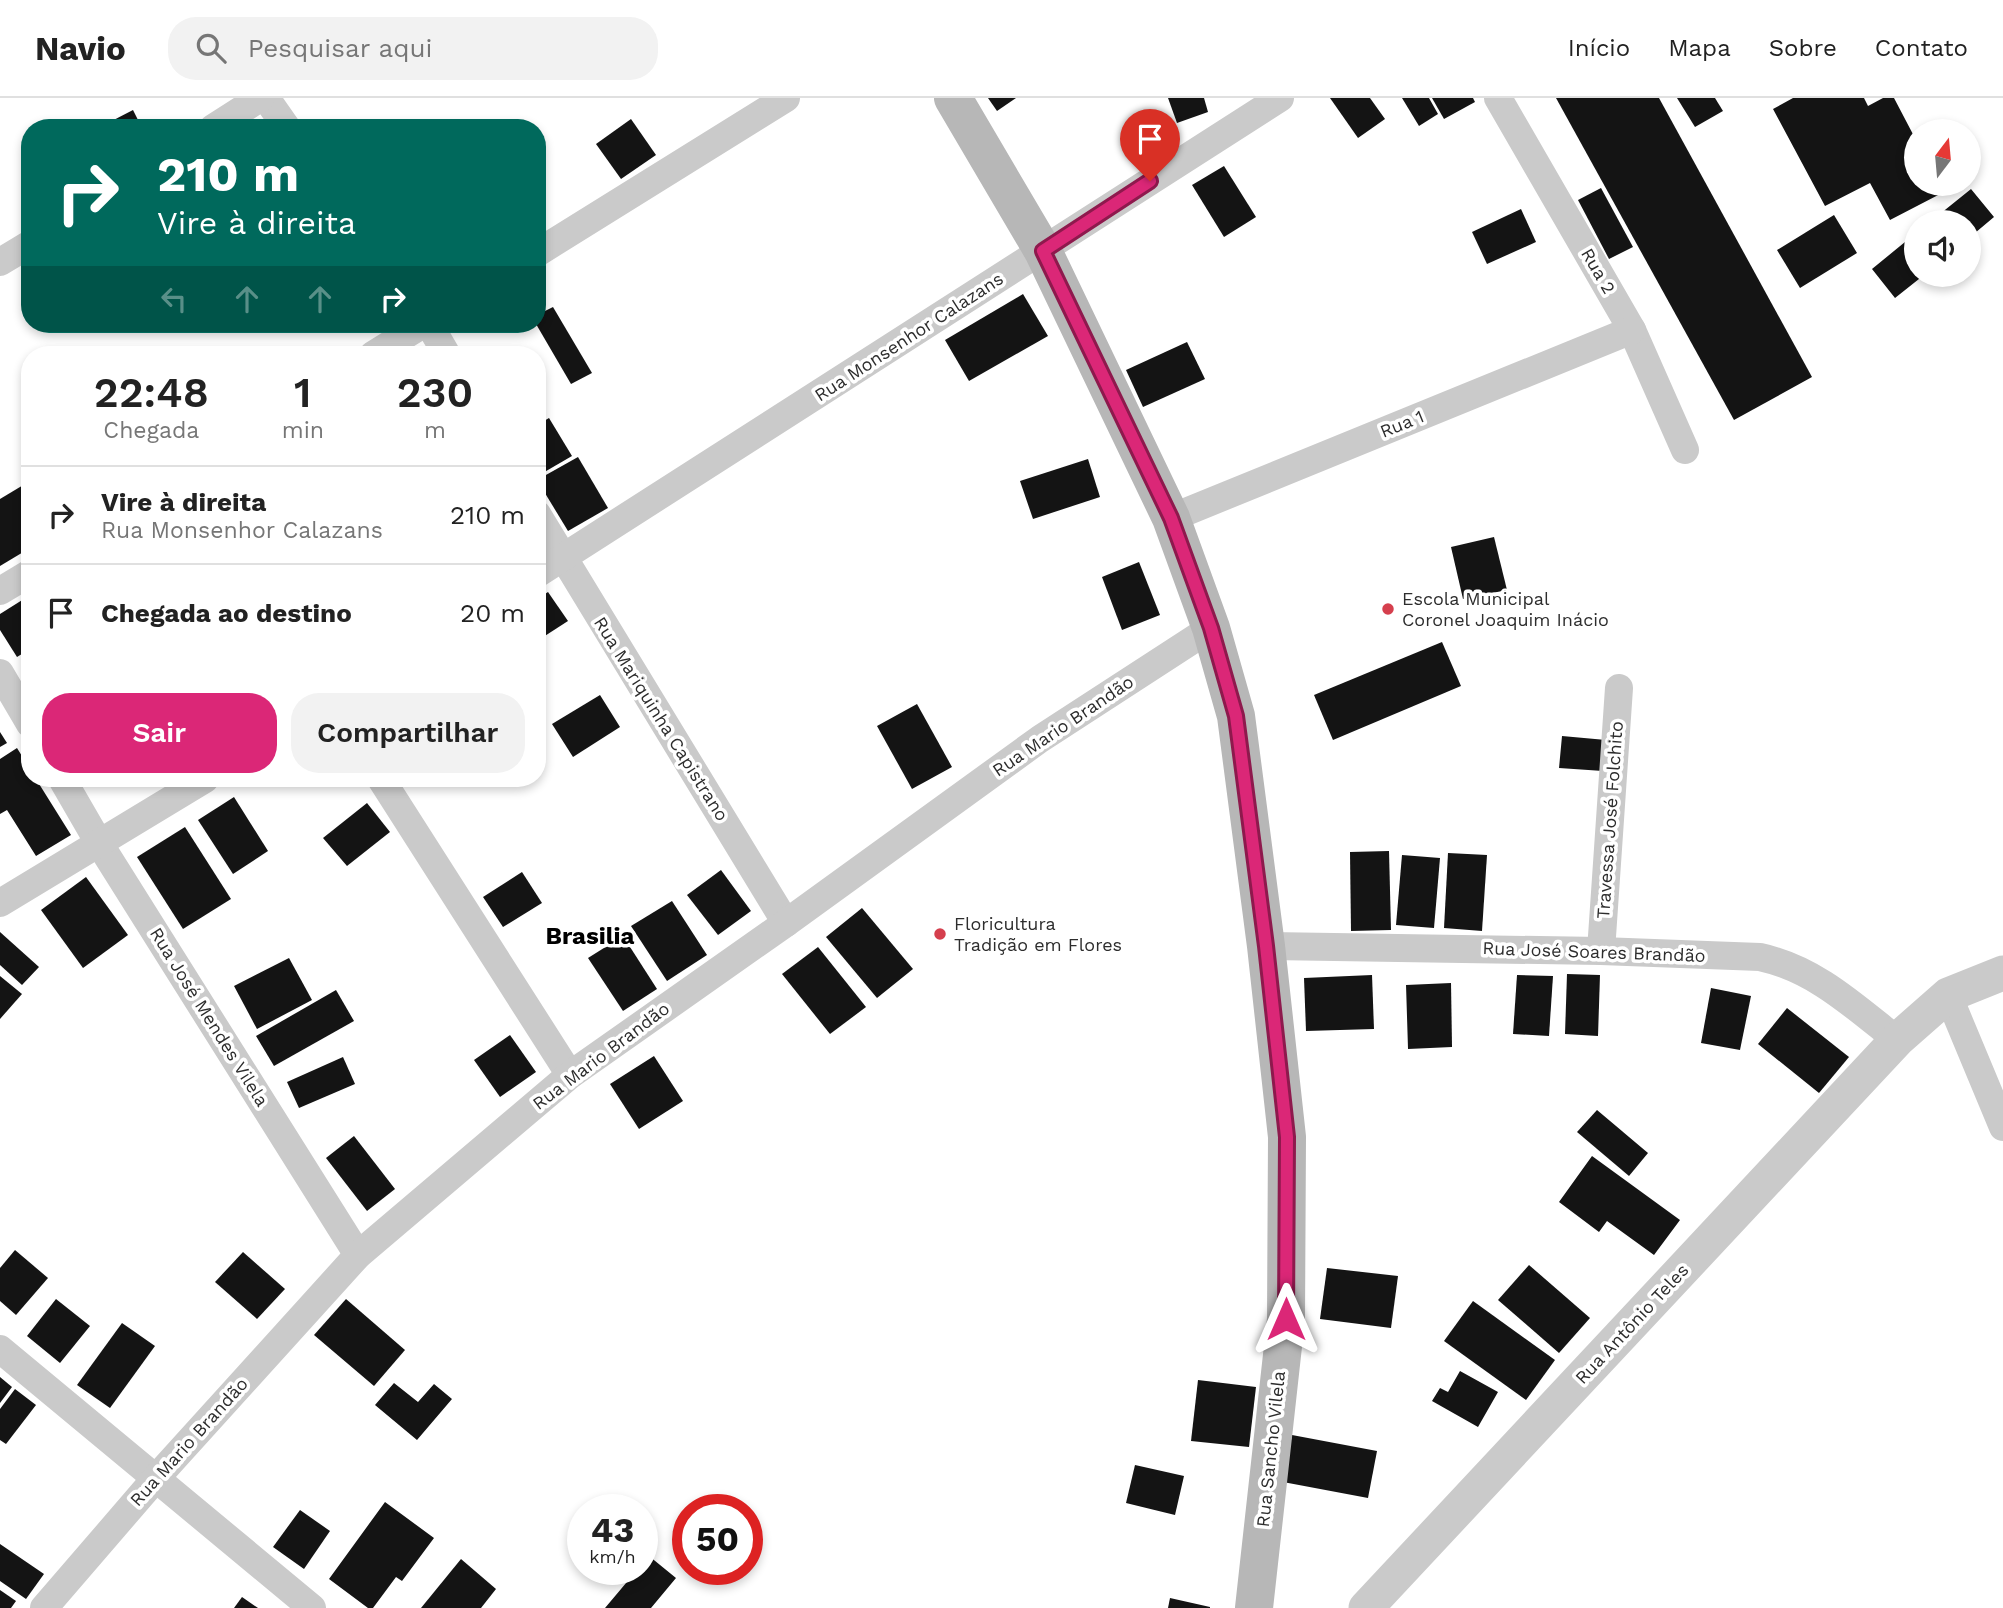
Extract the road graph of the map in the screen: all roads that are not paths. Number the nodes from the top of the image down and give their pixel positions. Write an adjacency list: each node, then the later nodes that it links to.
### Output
1 (260, 98): 7 (street)
2 (266, 98): 8 (street)
3 (786, 98): 9 (street)
4 (953, 98): 11 (main road, Rua Sancho Vilela)
5 (1280, 98): 11 (street, Rua Monsenhor Calazans)
6 (1498, 98): 13 (street, Rua 2)
7 (227, 119)
8 (281, 119)
9 (546, 247)
10 (21, 249): 12 (street)
11 (1043, 251): 17 (main road, Rua Sancho Vilela); 19 (street, Rua Monsenhor Calazans)
12 (0, 262)
13 (1632, 330): 16 (street, Rua 2); 17 (street, Rua 1)
14 (408, 333): 15 (street)
15 (388, 346)
16 (1685, 450)
17 (1171, 518): 23 (main road, Rua Sancho Vilela)
18 (546, 530): 19 (street, Rua Mariquinha Capistrano)
19 (562, 558): 20 (street, Rua Monsenhor Calazans); 32 (street, Rua Mariquinha Capistrano)
20 (546, 568)
21 (21, 578): 22 (street)
22 (0, 591)
23 (1211, 628): 32 (street, Rua Mario Brandão); 33 (main road, Rua Sancho Vilela)
24 (0, 673): 26 (street)
25 (1619, 688): 34 (street, Travessa José Folchito)
26 (21, 709)
27 (67, 787): 30 (street, Rua José Mendes Vilela)
28 (192, 787): 30 (street)
29 (386, 787): 38 (street)
30 (99, 843): 31 (street); 40 (street, Rua José Mendes Vilela)
31 (0, 903)
32 (786, 923): 38 (street, Rua Mario Brandão)
33 (1266, 946): 34 (street, Rua José Soares Brandão); 45 (main road, Rua Sancho Vilela)
34 (1601, 951): 37 (street, Rua José Soares Brandão)
35 (2003, 973): 36 (street, Rua Antônio Teles)
36 (1948, 995): 37 (street, Rua Antônio Teles); 39 (street)
37 (1897, 1040): 46 (street, Rua Antônio Teles)
38 (570, 1075): 40 (street, Rua Mario Brandão)
39 (2003, 1127)
40 (358, 1255): 42 (street, Rua Mario Brandão)
41 (0, 1349): 42 (street)
42 (156, 1478): 43 (street, Rua Mario Brandão); 44 (street)
43 (44, 1608)
44 (312, 1608)
45 (1254, 1608)
46 (1366, 1608)

